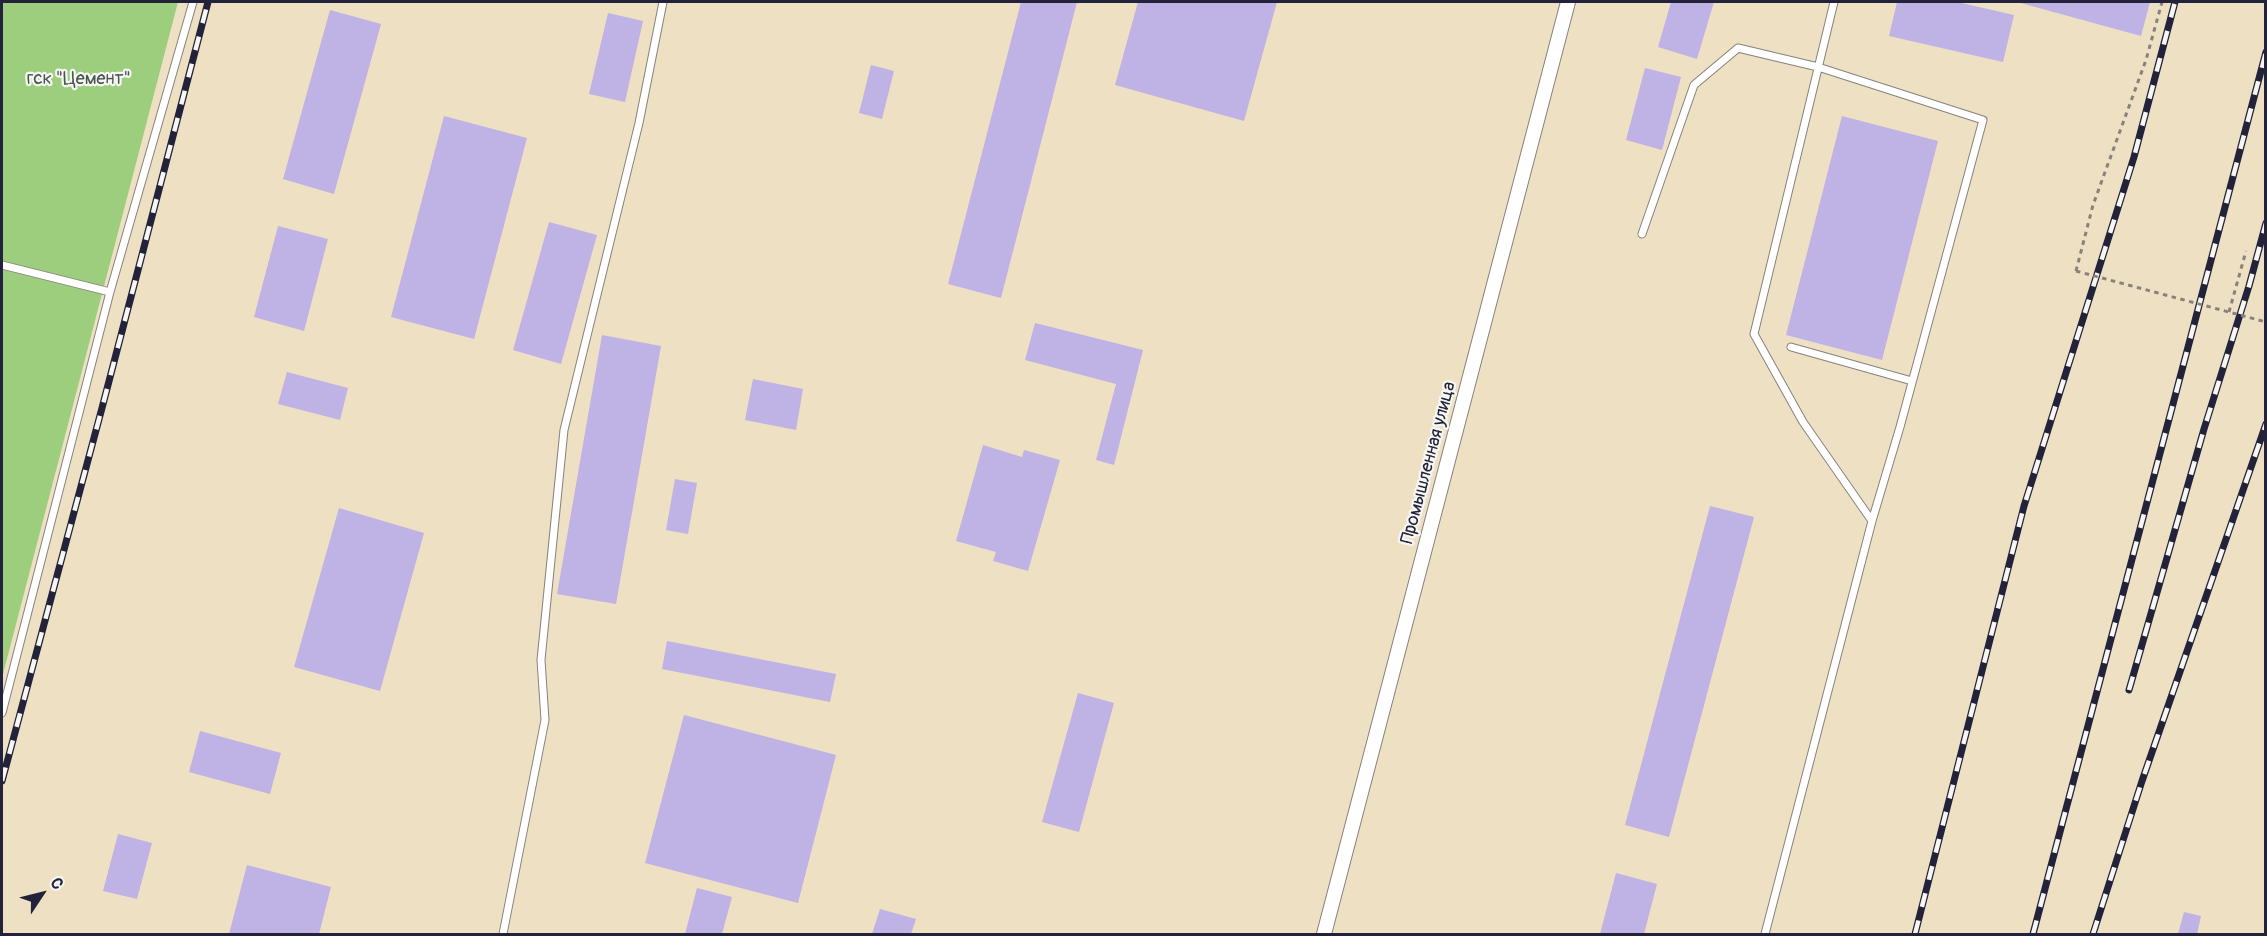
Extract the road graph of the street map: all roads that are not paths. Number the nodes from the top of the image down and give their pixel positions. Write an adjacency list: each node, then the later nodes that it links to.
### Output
1 (193, 2): 8 (lane)
2 (663, 2): 13 (lane)
3 (1568, 2): 14 (street, Промышленная улица)
4 (1834, 2): 5 (lane)
5 (1818, 67): 6 (lane); 10 (lane); 11 (lane)
6 (1642, 234)
7 (2, 265): 8 (lane)
8 (110, 292): 12 (lane)
9 (1791, 347): 10 (lane)
10 (1912, 381): 11 (lane)
11 (1872, 521): 15 (lane)
12 (2, 713)
13 (503, 934)
14 (1324, 934)
15 (1766, 934)

